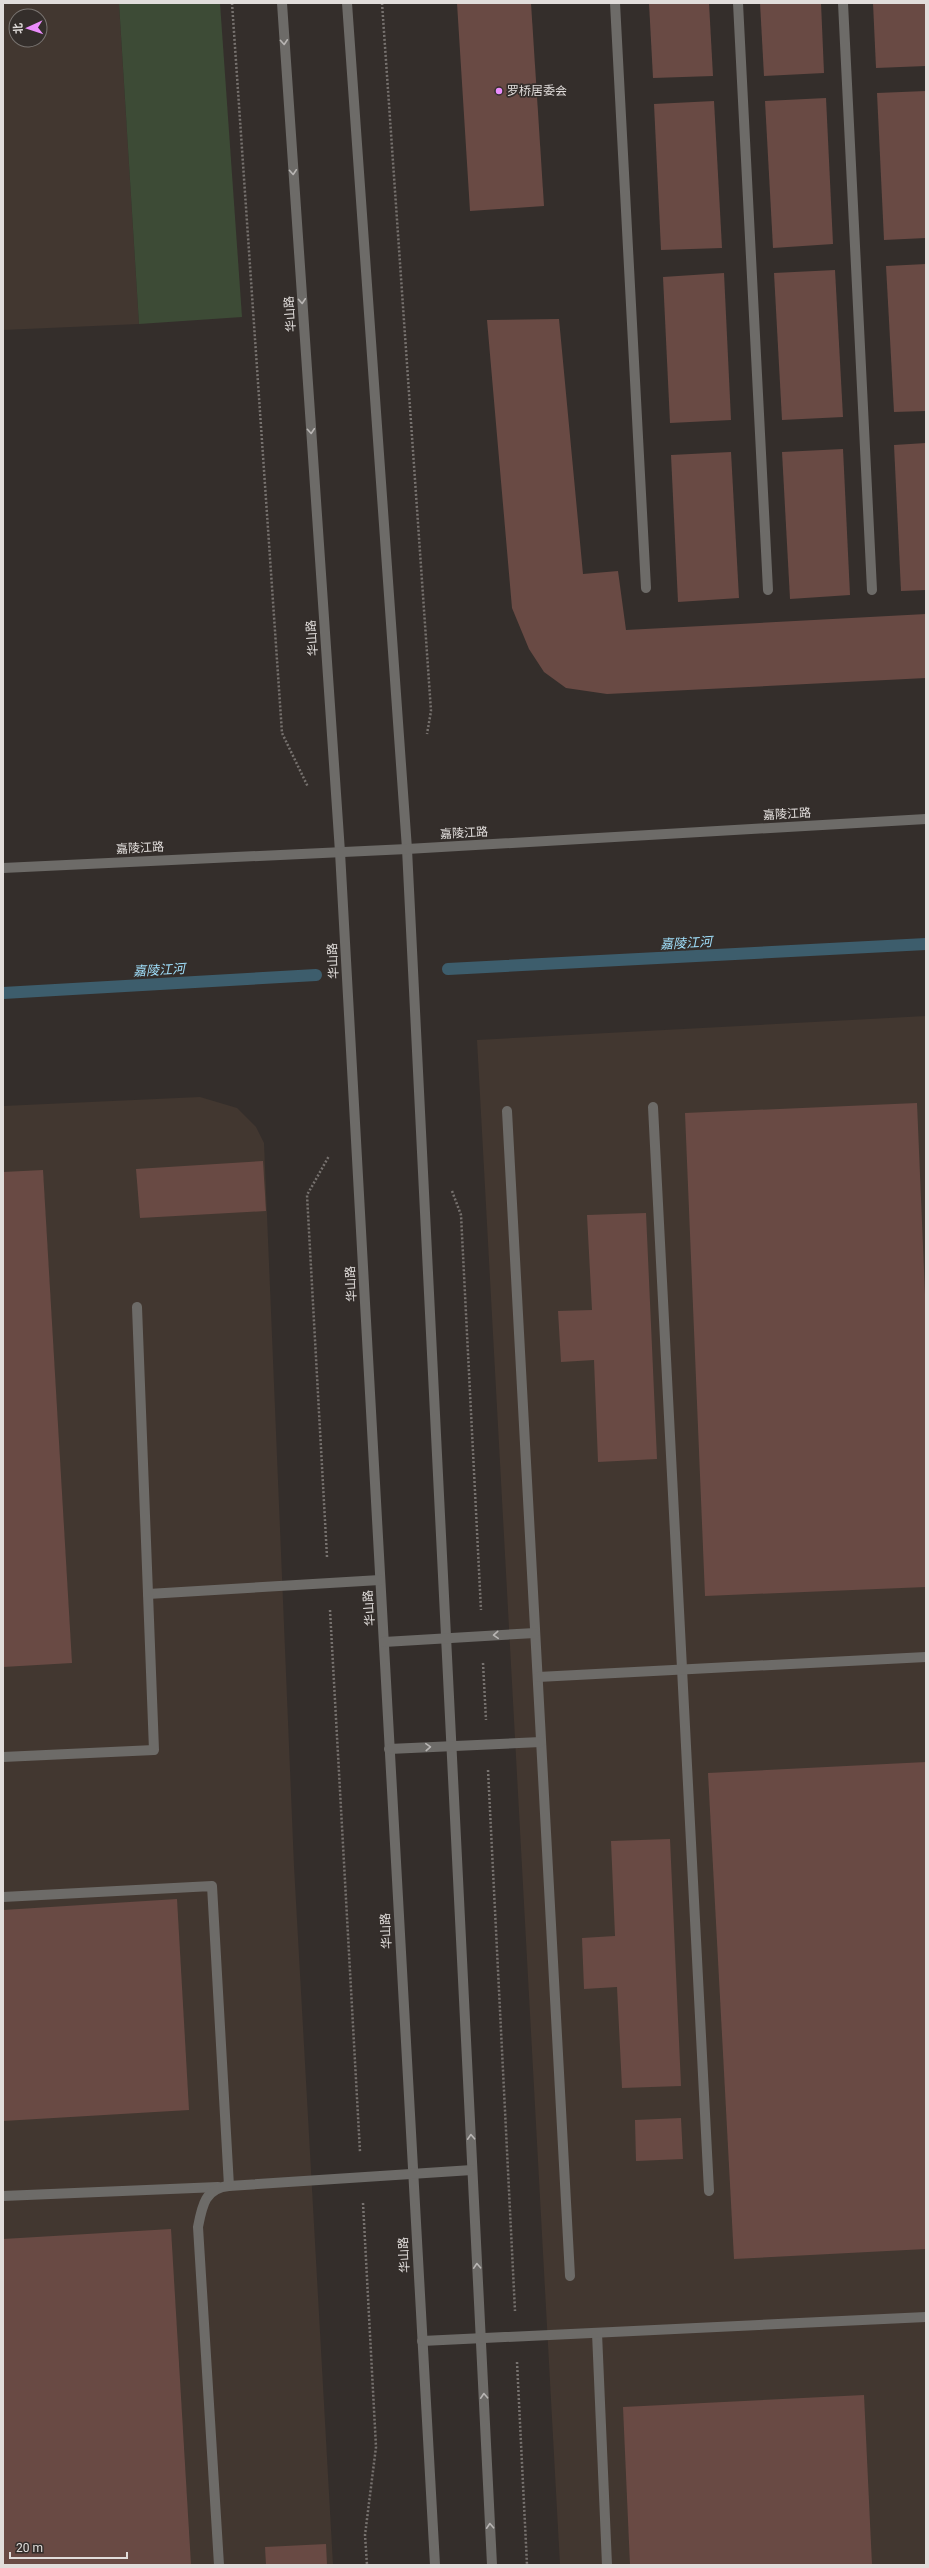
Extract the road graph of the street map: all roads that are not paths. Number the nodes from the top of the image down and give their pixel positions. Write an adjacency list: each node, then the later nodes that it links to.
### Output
1 (282, 3): 11 (street, 华山路, one-way to 11)
2 (347, 3): 10 (street)
3 (615, 3): 6 (street)
4 (738, 3): 7 (street)
5 (843, 3): 8 (street)
6 (646, 588)
7 (768, 590)
8 (872, 590)
9 (926, 819): 10 (street, 嘉陵江路)
10 (407, 849): 11 (street, 嘉陵江路); 19 (street)
11 (340, 852): 12 (street, 嘉陵江路); 16 (street, 华山路)
12 (3, 868)
13 (654, 1107): 22 (street)
14 (507, 1111): 18 (street)
15 (137, 1307): 17 (street)
16 (380, 1580): 17 (street); 20 (street, 华山路)
17 (148, 1594): 27 (street)
18 (535, 1633): 19 (street, one-way to 19); 23 (street)
19 (446, 1638): 20 (street); 25 (street)
20 (384, 1642): 26 (street, 华山路)
21 (926, 1657): 22 (street)
22 (682, 1670): 23 (street); 33 (street)
23 (538, 1678): 24 (street)
24 (541, 1742): 25 (street); 35 (street)
25 (451, 1746): 26 (street, one-way to 25); 29 (street, one-way to 25)
26 (389, 1749): 30 (street, 华山路)
27 (3, 1757)
28 (3, 1897): 31 (street)
29 (472, 2170): 30 (street); 38 (street, one-way to 29)
30 (413, 2174): 31 (street); 39 (street, 华山路)
31 (229, 2186): 32 (street)
32 (218, 2187): 34 (street); 40 (street)
33 (709, 2191)
34 (3, 2196)
35 (570, 2276)
36 (926, 2317): 37 (street)
37 (597, 2333): 38 (street); 43 (street)
38 (481, 2338): 39 (street); 42 (street, one-way to 38)
39 (422, 2341): 41 (street, 华山路)
40 (219, 2565)
41 (435, 2565)
42 (492, 2565)
43 (607, 2565)

